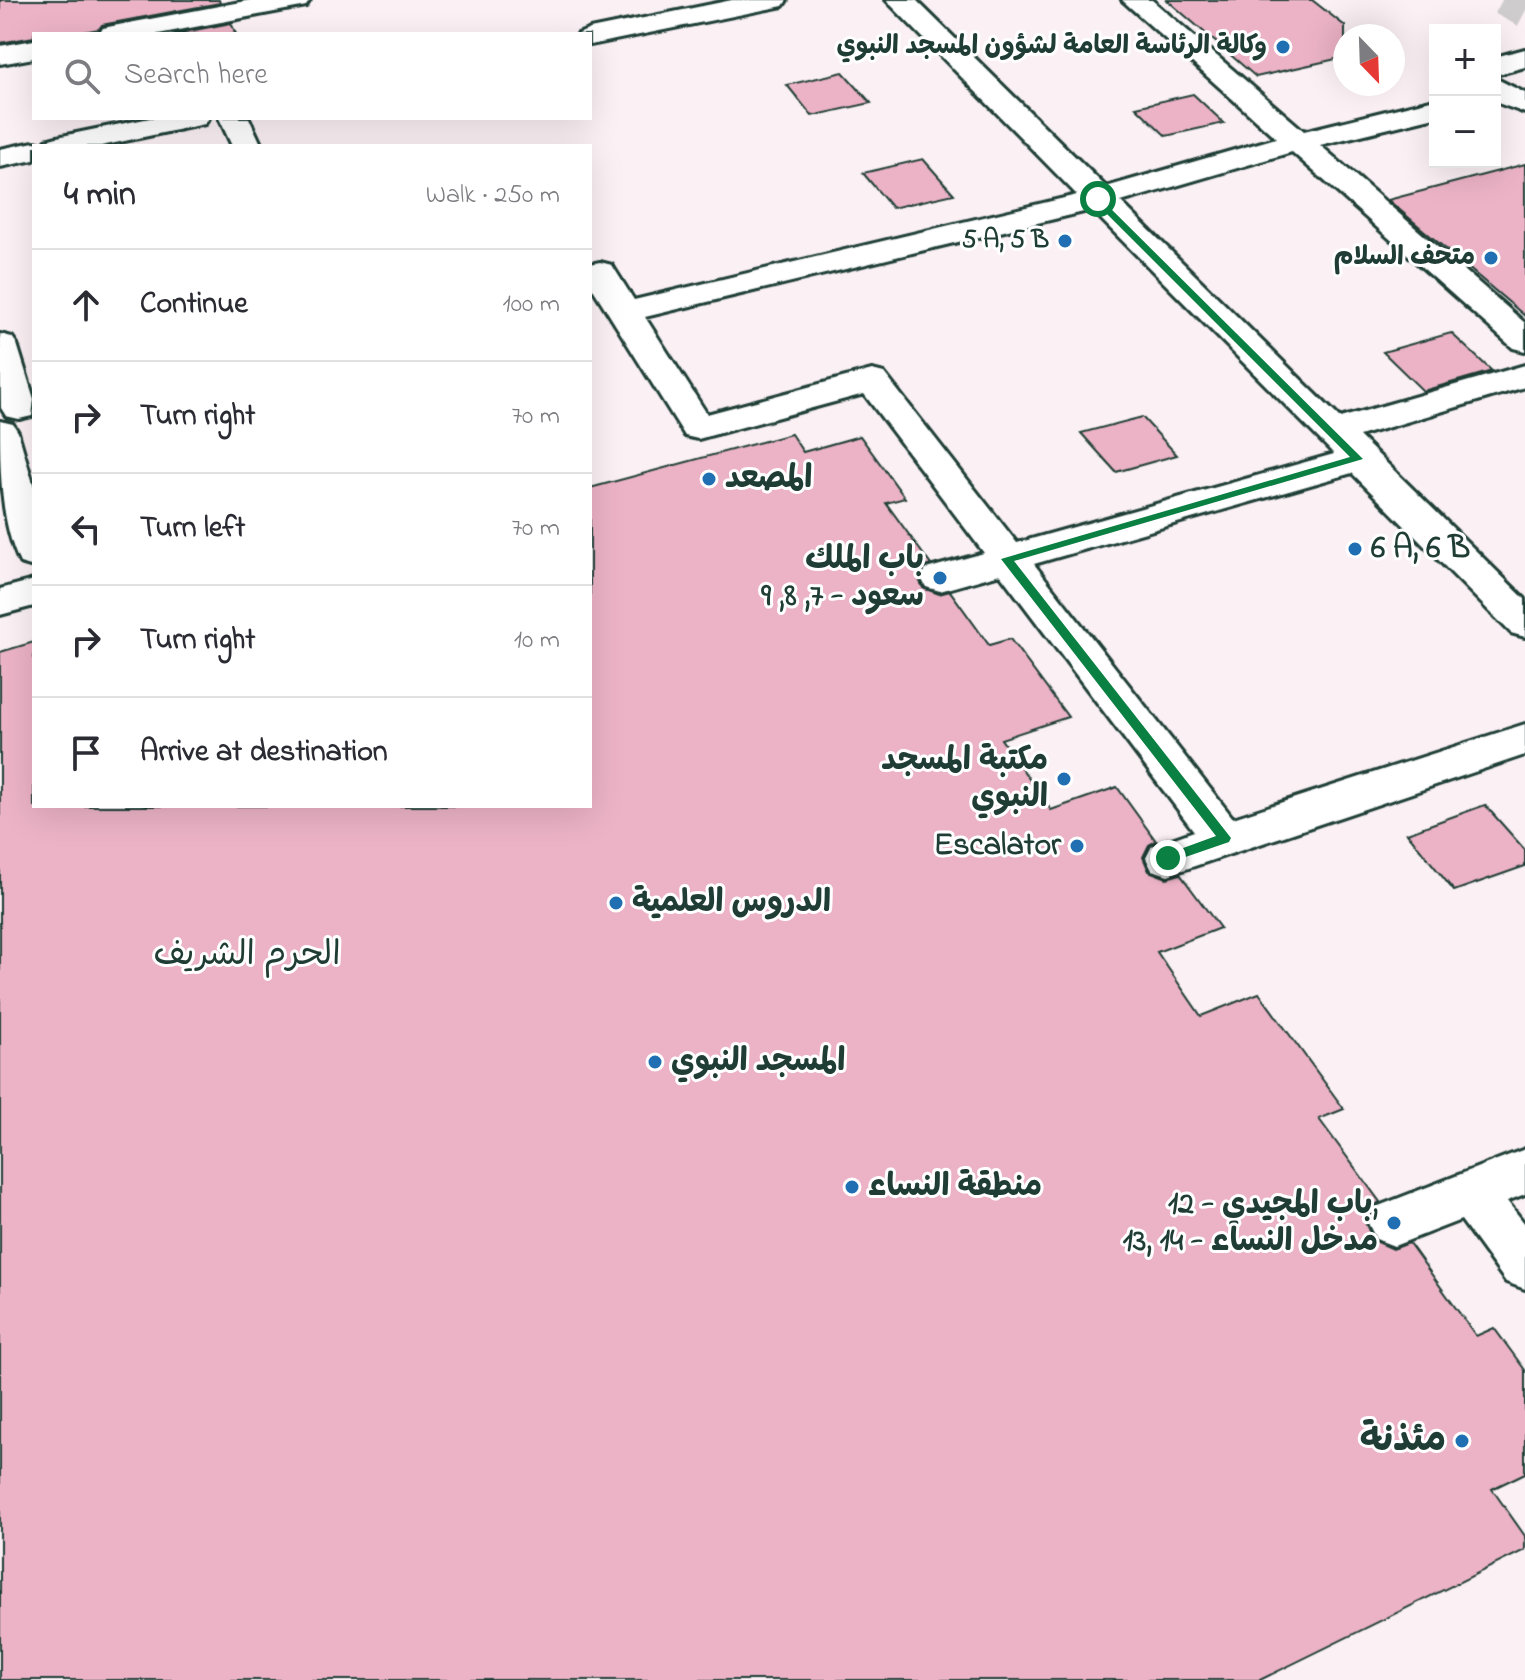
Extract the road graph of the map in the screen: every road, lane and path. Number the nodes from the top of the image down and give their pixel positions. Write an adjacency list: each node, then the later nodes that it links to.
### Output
1 (296, 0): 5 (street)
2 (773, 0): 7 (street)
3 (900, 0): 20 (street)
4 (1136, 0): 15 (street)
5 (247, 15): 6 (street)
6 (127, 32)
7 (592, 37)
8 (32, 49): 9 (street)
9 (0, 55)
10 (1525, 58): 11 (street)
11 (1502, 89)
12 (1429, 109): 15 (street)
13 (184, 120): 16 (street)
14 (235, 120): 17 (street)
15 (1297, 142): 20 (street); 23 (street)
16 (67, 144)
17 (246, 144)
18 (32, 151): 19 (street)
19 (0, 158)
20 (1098, 199): 22 (street); 27 (street)
21 (592, 274): 22 (street)
22 (625, 312): 31 (street)
23 (1525, 341)
24 (0, 344): 26 (street)
25 (1525, 376): 27 (street)
26 (13, 414): 29 (street)
27 (1331, 432): 28 (street)
28 (1358, 459): 31 (street); 35 (street)
29 (6, 475): 30 (street)
30 (20, 533)
31 (1006, 559): 32 (street); 37 (street)
32 (940, 578)
33 (32, 594): 34 (street)
34 (0, 602)
35 (1525, 623)
36 (1525, 739): 37 (street)
37 (1224, 838): 38 (street)
38 (1168, 858)
39 (1525, 1171): 40 (street)
40 (1471, 1193): 41 (street); 42 (street)
41 (1394, 1223)
42 (1525, 1265)

